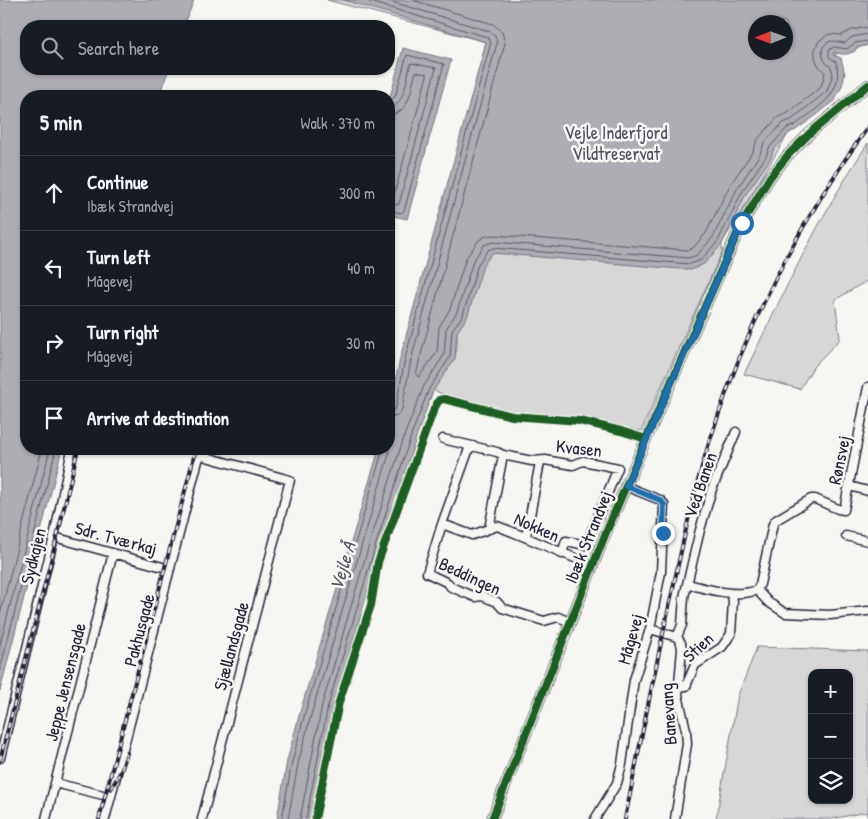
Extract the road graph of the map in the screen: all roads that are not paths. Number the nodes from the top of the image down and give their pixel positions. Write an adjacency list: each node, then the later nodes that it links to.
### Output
1 (868, 85): 11 (street, Ibæk Strandvej)
2 (868, 388): 12 (street, Rønsvej)
3 (736, 432): 24 (street, Ved Banen)
4 (443, 439): 5 (street, Kvasen)
5 (470, 446): 9 (street, Kvasen); 14 (street, Beddingen)
6 (71, 455): 17 (street, Sydkajen)
7 (199, 455): 23 (street, Pakhusgade)
8 (210, 455): 37 (street, Sjællandsgade)
9 (503, 455): 10 (street, Kvasen); 15 (street)
10 (540, 462): 18 (street, Kvasen); 21 (street, Kvasen)
11 (626, 486): 22 (street, Ibæk Strandvej); 29 (street, Mågevej)
12 (849, 486): 13 (street); 25 (street, Rønsvej)
13 (868, 491)
14 (442, 524): 15 (street, Nokken); 28 (street, Beddingen)
15 (489, 529): 18 (street, Nokken)
16 (846, 536): 19 (street)
17 (54, 537): 20 (street, Sdr. Tværkaj); 32 (street, Sydkajen)
18 (526, 537): 21 (street, Nokken)
19 (868, 541)
20 (113, 553): 23 (street, Sdr. Tværkaj); 33 (street, Jeppe Jensensgade)
21 (562, 554): 22 (street, Nokken)
22 (593, 565): 28 (street, Ibæk Strandvej)
23 (170, 568): 34 (street, Pakhusgade)
24 (688, 584): 26 (street); 30 (street, Ved Banen)
25 (757, 590): 26 (street); 27 (street)
26 (731, 593): 31 (street, Stien)
27 (868, 611)
28 (570, 622): 38 (street, Ibæk Strandvej)
29 (650, 629): 30 (street); 39 (street, Mågevej)
30 (678, 637): 31 (street, Banevang)
31 (678, 687): 40 (street, Banevang)
32 (0, 758)
33 (55, 783): 34 (street); 35 (street, Jeppe Jensensgade)
34 (111, 797): 36 (street, Pakhusgade)
35 (46, 819)
36 (105, 819)
37 (202, 819)
38 (492, 819)
39 (595, 819)
40 (675, 819)

